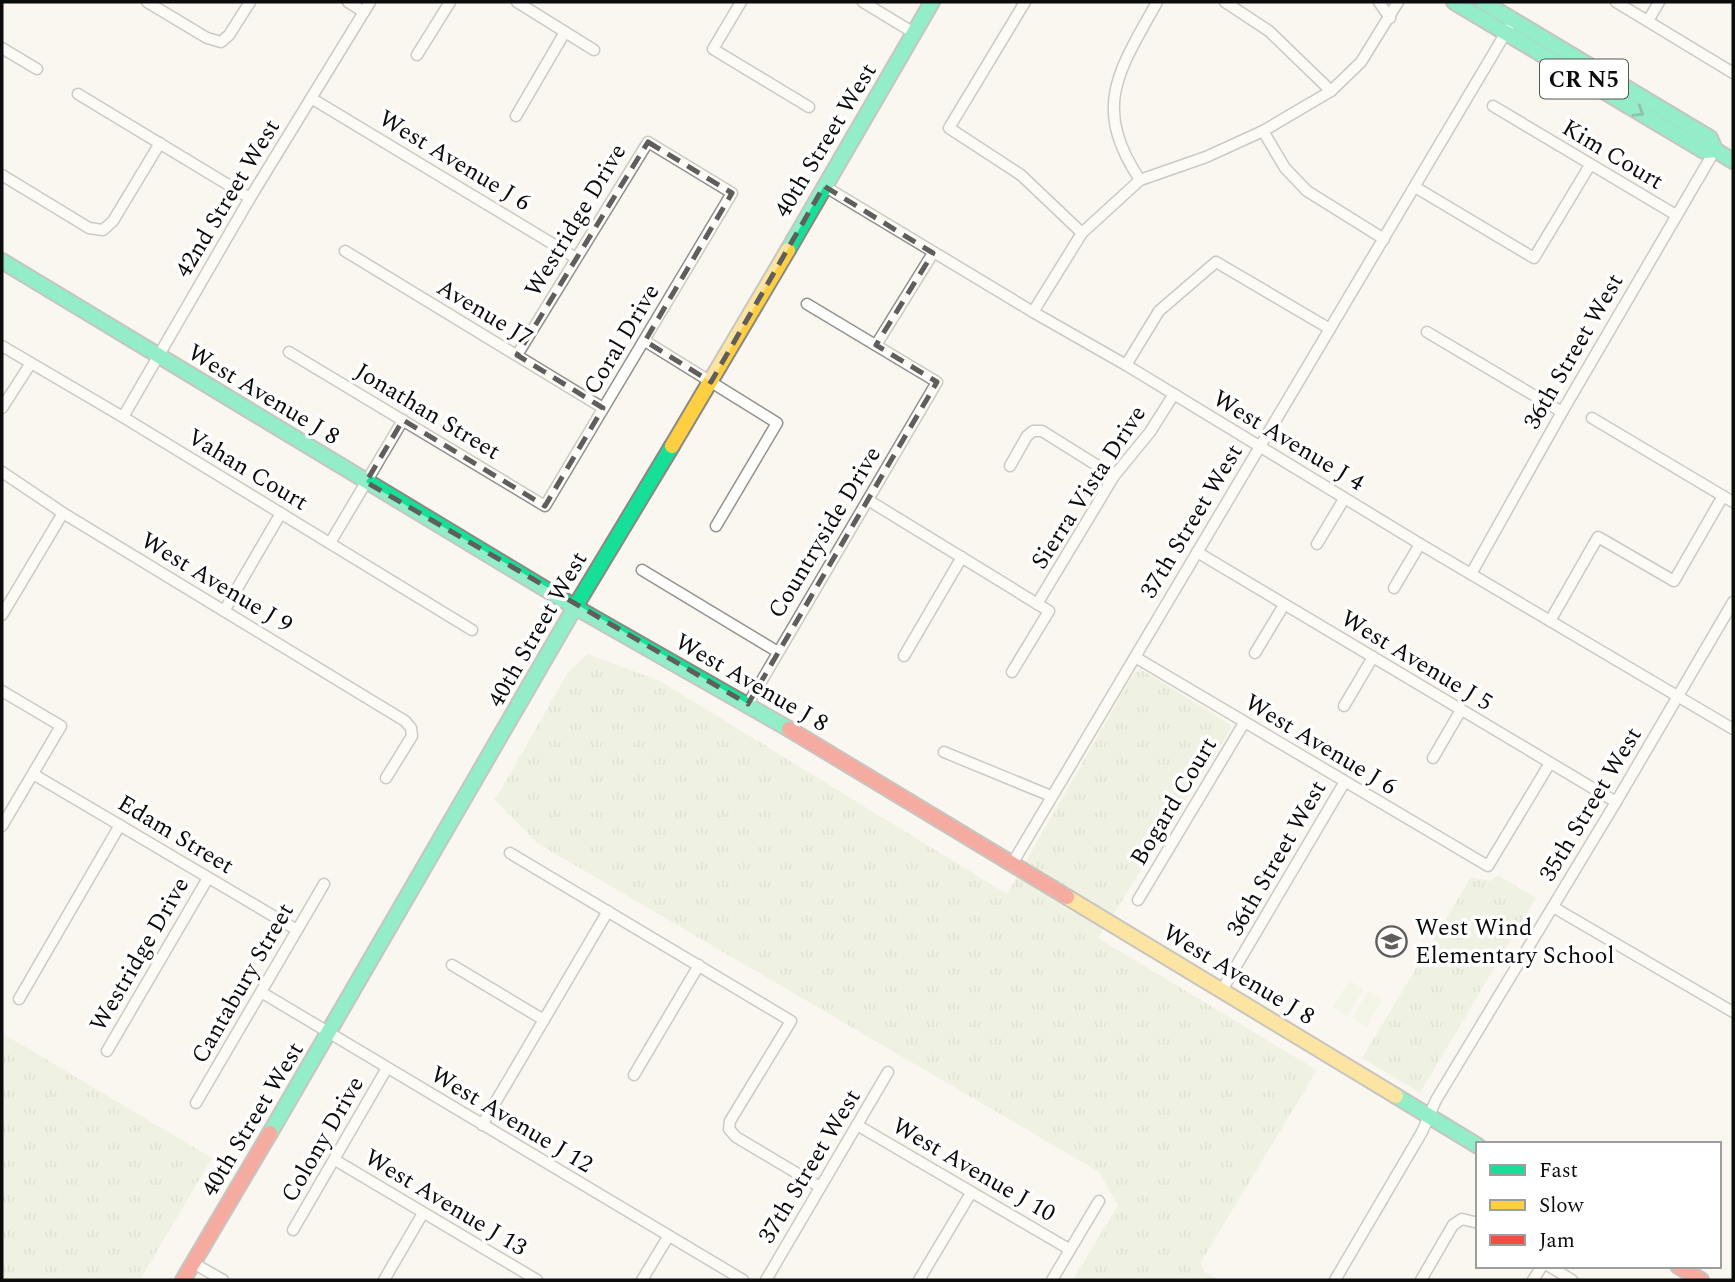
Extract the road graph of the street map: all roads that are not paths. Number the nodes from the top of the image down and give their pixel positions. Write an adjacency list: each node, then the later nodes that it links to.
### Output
1 (147, 2): 2 (street)
2 (250, 2)
3 (348, 2): 19 (street)
4 (370, 2): 19 (street, 42nd Street West)
5 (450, 2): 27 (street)
6 (516, 2): 23 (street)
7 (741, 2): 34 (street)
8 (863, 2): 24 (street)
9 (932, 2): 24 (main road, 40th Street West)
10 (1024, 2): 48 (street)
11 (1157, 2): 43 (street)
12 (1225, 2): 30 (street)
13 (1379, 2): 20 (street)
14 (1398, 2): 20 (street)
15 (1454, 2): 22 (main road, CR N5)
16 (1483, 2): 22 (main road, CR N5)
17 (1616, 2): 21 (street)
18 (1659, 2): 21 (street)
19 (364, 12): 32 (street, 42nd Street West)
20 (1390, 18): 30 (street)
21 (1648, 21): 29 (street)
22 (1509, 27): 39 (main road, CR N5); 45 (street, 37th Street West)
23 (565, 32): 26 (street); 35 (street)
24 (914, 33): 44 (main road, 40th Street West)
25 (2, 48): 28 (street)
26 (594, 50)
27 (417, 55)
28 (37, 69)
29 (1733, 73)
30 (1331, 91): 36 (street)
31 (78, 94): 38 (street)
32 (312, 98): 46 (street, 42nd Street West); 52 (street, West Avenue J 6)
33 (1493, 106): 41 (street, Kim Court)
34 (809, 107)
35 (516, 116)
36 (1264, 131): 43 (street); 49 (street)
37 (648, 142): 52 (street, Westridge Drive); 58 (street, Coral Drive)
38 (160, 144): 42 (street); 46 (street)
39 (1715, 150): 40 (main road, CR N5); 47 (street, 36th Street West)
40 (1733, 161)
41 (1590, 165): 45 (street); 47 (street, Kim Court)
42 (2, 175)
43 (1140, 180): 48 (street)
44 (824, 186): 51 (street, West Avenue J 4); 66 (main road, 40th Street West)
45 (1415, 187): 49 (street, 37th Street West)
46 (250, 198): 63 (street, 42nd Street West)
47 (1676, 215): 70 (street, 36th Street West)
48 (1082, 233): 55 (street)
49 (1384, 239): 56 (street, 37th Street West)
50 (345, 251): 62 (street, Avenue J7)
51 (933, 253): 55 (street, West Avenue J 4); 59 (street)
52 (576, 258): 62 (street, Westridge Drive)
53 (2, 261): 63 (main road, West Avenue J 8)
54 (807, 304): 59 (street)
55 (1033, 312): 65 (street, West Avenue J 4)
56 (1330, 329): 65 (street); 74 (street, 37th Street West)
57 (1427, 332): 70 (street)
58 (645, 341): 66 (street); 69 (street, Coral Drive)
59 (876, 345): 81 (street, Countryside Drive)
60 (2, 346): 64 (street, Vahan Court)
61 (289, 352): 73 (street, Jonathan Street)
62 (517, 355): 69 (street, Avenue J7)
63 (158, 357): 71 (street, 42nd Street West); 78 (main road, West Avenue J 8)
64 (31, 363): 68 (street); 71 (street, Vahan Court)
65 (1126, 365): 67 (street, West Avenue J 4)
66 (711, 382): 86 (street); 98 (main road, 40th Street West)
67 (1174, 394): 74 (street, West Avenue J 4); 77 (street, Sierra Vista Drive)
68 (2, 408)
69 (604, 408): 83 (street, Coral Drive)
70 (1562, 412): 93 (street, 36th Street West)
71 (123, 417): 85 (street, Vahan Court)
72 (1592, 418): 79 (street)
73 (402, 420): 78 (street); 83 (street, Jonathan Street)
74 (1259, 447): 80 (street, West Avenue J 4); 90 (street, 37th Street West)
75 (1010, 466): 77 (street)
76 (2, 472): 84 (street, West Avenue J 9)
77 (1114, 476): 96 (street, Sierra Vista Drive)
78 (366, 482): 87 (street); 98 (main road, West Avenue J 8)
79 (1723, 496): 82 (street); 101 (street)
80 (1344, 499): 88 (street); 89 (street, West Avenue J 4)
81 (868, 500): 91 (street); 103 (street, Countryside Drive)
82 (1733, 502)
83 (545, 506)
84 (63, 513): 99 (street, West Avenue J 9); 100 (street)
85 (281, 513): 87 (street, Vahan Court); 99 (street)
86 (716, 526)
87 (330, 543): 102 (street, Vahan Court)
88 (1317, 544)
89 (1420, 544): 93 (street, West Avenue J 4); 94 (street)
90 (1197, 552): 97 (street, West Avenue J 5); 106 (street, 37th Street West)
91 (962, 557): 96 (street); 105 (street)
92 (642, 570): 103 (street)
93 (1471, 575): 101 (street, West Avenue J 4)
94 (1394, 588)
95 (1733, 603): 110 (street, 35th Street West)
96 (1037, 604): 108 (street, Sierra Vista Drive)
97 (1284, 605): 104 (street); 107 (street, West Avenue J 5)
98 (575, 607): 111 (main road, West Avenue J 8); 141 (main road, 40th Street West)
99 (224, 611): 120 (street, West Avenue J 9)
100 (2, 615)
101 (1550, 621): 110 (street, West Avenue J 4)
102 (471, 630)
103 (778, 652): 111 (street, Countryside Drive)
104 (1255, 653)
105 (904, 656)
106 (1135, 657): 114 (street, West Avenue J 6); 122 (street, 37th Street West)
107 (1373, 657): 112 (street); 113 (street, West Avenue J 5)
108 (1012, 672)
109 (2, 691): 119 (street)
110 (1678, 696): 115 (street, West Avenue J 4); 123 (street, 35th Street West)
111 (748, 704): 127 (main road, West Avenue J 8)
112 (1344, 706)
113 (1461, 710): 117 (street); 118 (street, West Avenue J 5)
114 (1244, 723): 121 (street, West Avenue J 6); 130 (street, Bogard Court)
115 (1733, 729)
116 (944, 752): 122 (street)
117 (1433, 758)
118 (1550, 763): 121 (street, West Avenue J 6); 123 (street, West Avenue J 5)
119 (33, 774): 124 (street, Edam Street); 125 (street)
120 (386, 778)
121 (1344, 783): 136 (street, 36th Street West)
122 (1051, 796): 127 (street, 37th Street West)
123 (1616, 803): 131 (street, 35th Street West)
124 (120, 825): 128 (street, Edam Street); 138 (street)
125 (2, 826)
126 (510, 853): 132 (street)
127 (1012, 864): 136 (main road, West Avenue J 8)
128 (208, 878): 133 (street, Edam Street); 142 (street, Westridge Drive)
129 (324, 884): 133 (street, Cantabury Street)
130 (1138, 900)
131 (1553, 907): 139 (street); 147 (street, 35th Street West)
132 (608, 911): 135 (street); 140 (street)
133 (297, 930): 137 (street, Cantabury Street)
134 (452, 965): 140 (street)
135 (699, 965): 145 (street); 152 (street)
136 (1222, 990): 147 (main road, West Avenue J 8)
137 (261, 992): 141 (street, West Avenue J 12); 146 (street, Cantabury Street)
138 (19, 999)
139 (1733, 1012)
140 (544, 1020): 148 (street)
141 (329, 1033): 143 (street, West Avenue J 12); 160 (main road, 40th Street West)
142 (107, 1051)
143 (387, 1068): 148 (street, West Avenue J 12); 151 (street, Colony Drive)
144 (888, 1072): 149 (street, 37th Street West)
145 (634, 1075)
146 (196, 1103)
147 (1431, 1117): 150 (main road, West Avenue J 8); 172 (street, 35th Street West)
148 (482, 1125): 158 (street, West Avenue J 12)
149 (857, 1125): 152 (street, 37th Street West); 153 (street, West Avenue J 10)
150 (1476, 1145)
151 (335, 1160): 155 (street, West Avenue J 13); 157 (street, Colony Drive)
152 (820, 1187): 169 (street, 37th Street West)
153 (971, 1193): 159 (street, West Avenue J 10); 170 (street)
154 (1099, 1201): 159 (street)
155 (423, 1213): 165 (street); 166 (street, West Avenue J 13)
156 (1476, 1222): 173 (street)
157 (293, 1230)
158 (668, 1237): 167 (street); 168 (street, West Avenue J 12)
159 (1069, 1249): 171 (street)
160 (193, 1263): 163 (main road, 40th Street West); 164 (street)
161 (1552, 1268): 174 (street)
162 (1681, 1268): 175 (main road)
163 (183, 1280)
164 (223, 1280)
165 (384, 1280)
166 (537, 1280)
167 (642, 1280)
168 (743, 1280)
169 (766, 1280)
170 (919, 1280)
171 (1052, 1280)
172 (1335, 1280)
173 (1421, 1280)
174 (1572, 1280)
175 (1701, 1280)

